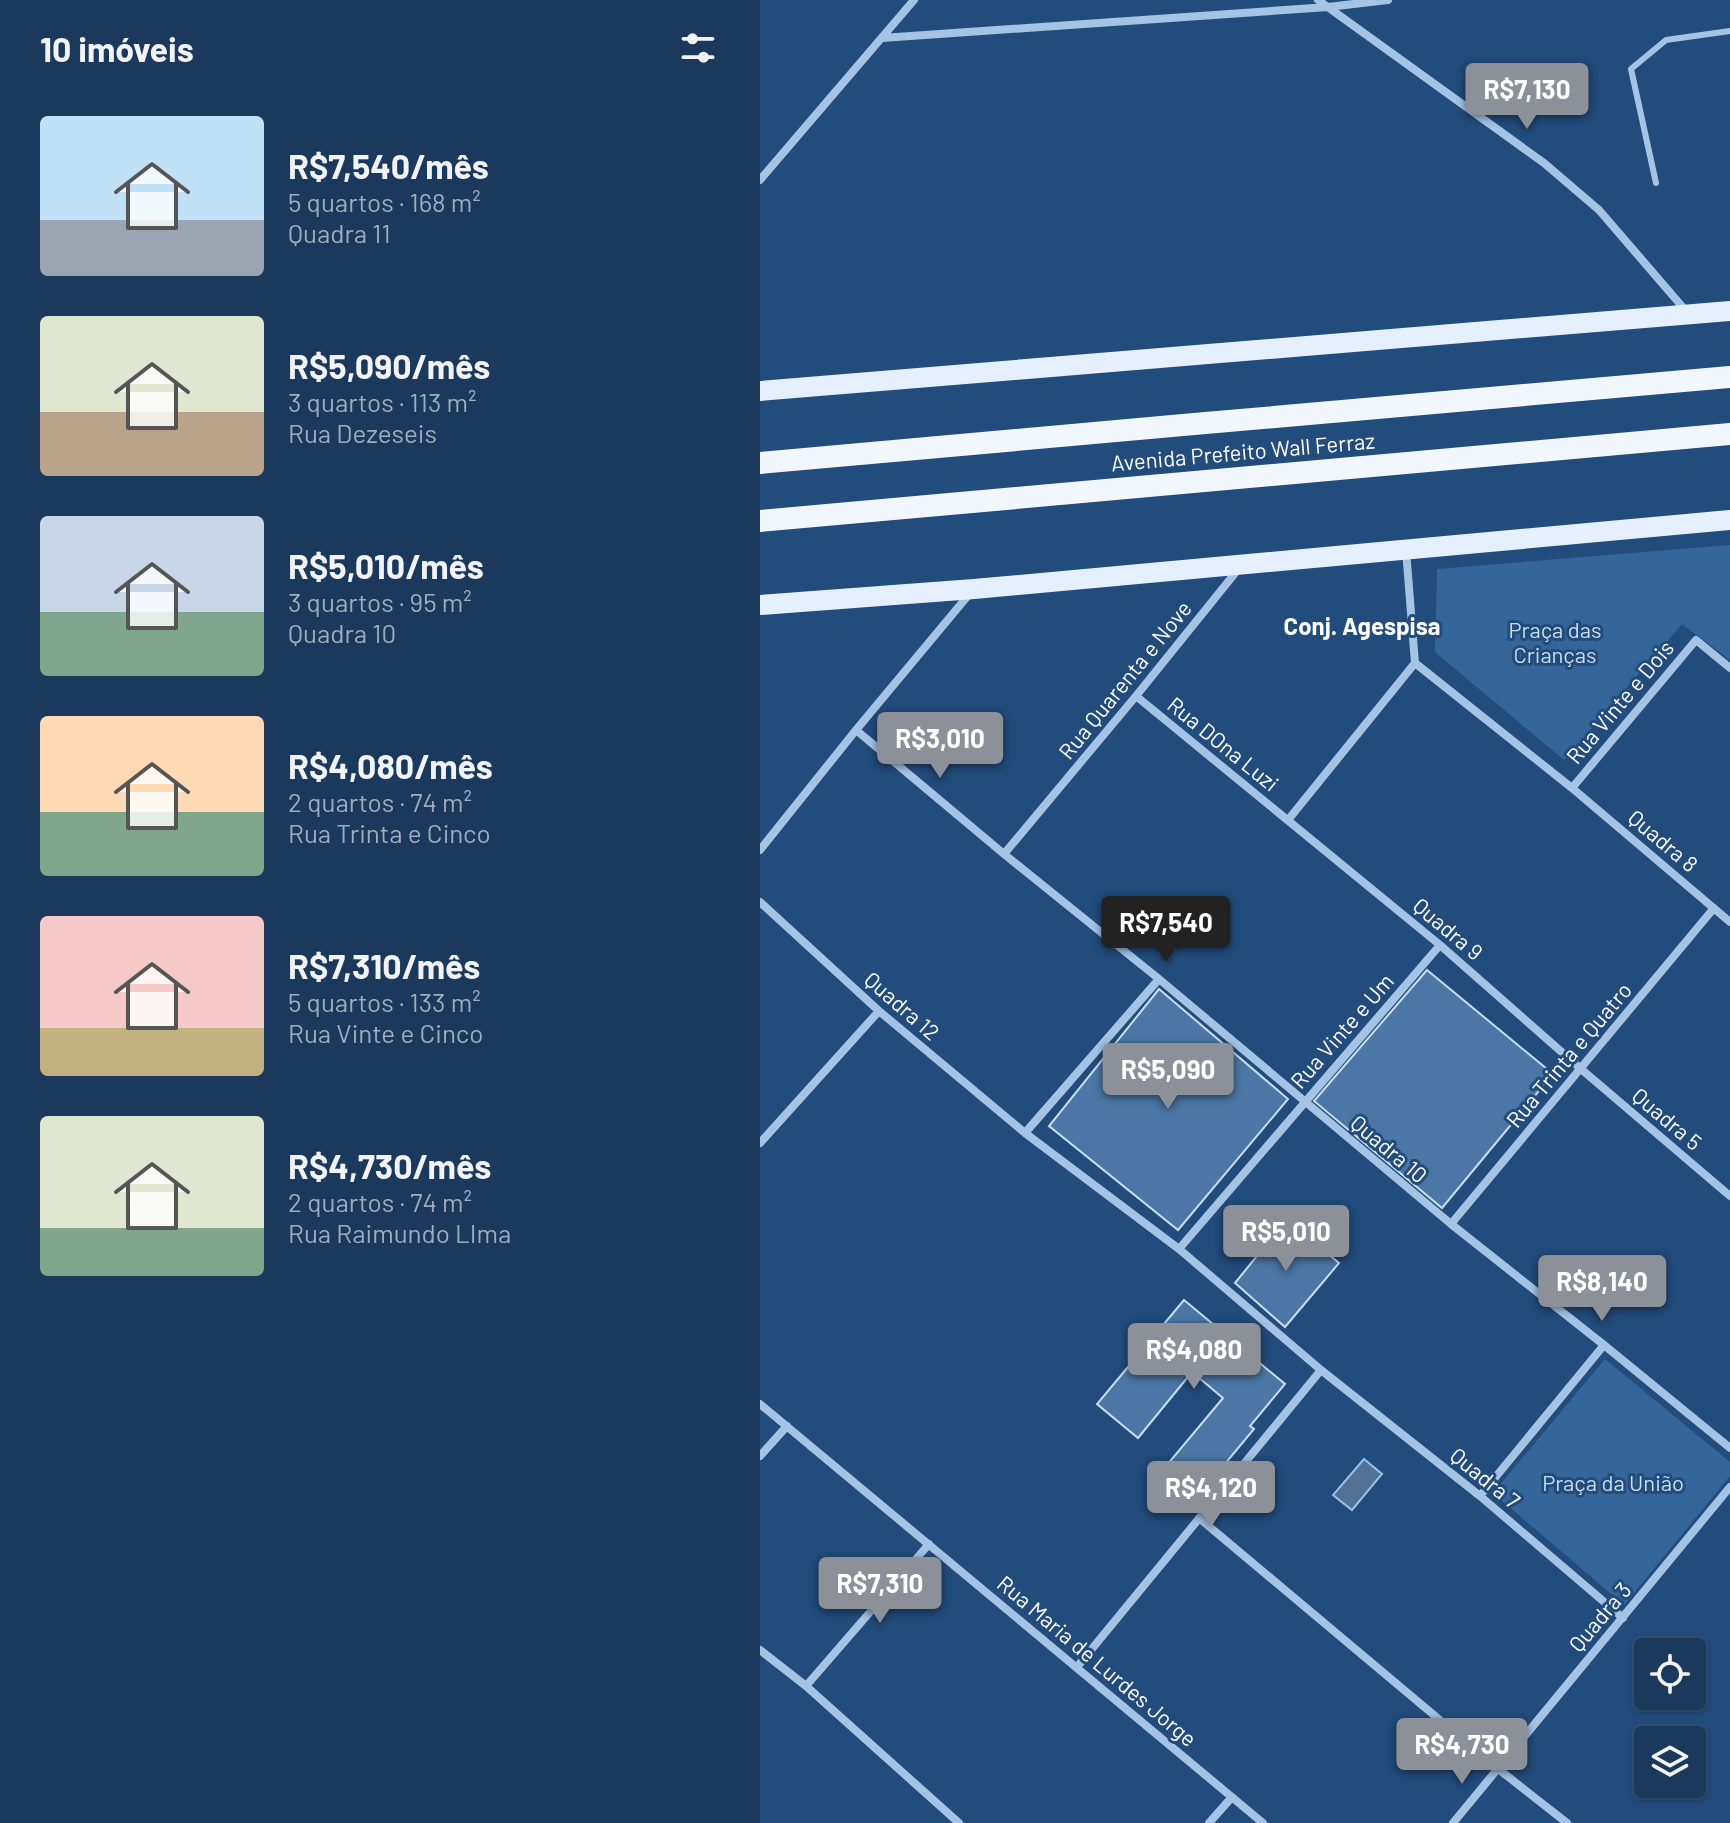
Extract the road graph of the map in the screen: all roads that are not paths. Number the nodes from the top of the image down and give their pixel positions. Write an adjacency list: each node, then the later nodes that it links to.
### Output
1 (914, 0): 6 (street)
2 (1318, 0): 4 (street)
3 (1387, 0): 4 (street)
4 (1328, 7): 6 (street); 10 (street)
5 (1730, 31): 8 (lane)
6 (882, 38): 7 (street)
7 (760, 180)
8 (1656, 183)
9 (1730, 311): 10 (main road)
10 (1689, 314): 12 (main road)
11 (1730, 377): 14 (highway, Avenida Prefeito Wall Ferraz)
12 (760, 391)
13 (1730, 434): 16 (highway, Avenida Prefeito Wall Ferraz)
14 (760, 463)
15 (1730, 520): 17 (main road)
16 (760, 521)
17 (1406, 550): 18 (main road); 21 (street)
18 (1242, 565): 19 (main road); 23 (street, Rua Quarenta e Nove)
19 (974, 589): 20 (main road); 24 (street)
20 (760, 605)
21 (1415, 663): 25 (street, Quadra 8); 26 (street)
22 (1730, 668): 25 (street, Rua Vinte e Dois)
23 (1136, 696): 26 (street, Rua DOna Luzi); 28 (street, Rua Quarenta e Nove)
24 (856, 730): 27 (street); 28 (street, Quadra 10)
25 (1572, 788): 30 (street, Quadra 8)
26 (1288, 820): 32 (street, Quadra 9)
27 (760, 850)
28 (1004, 854): 33 (street, Quadra 10)
29 (760, 902): 34 (street, Quadra 12)
30 (1714, 908): 31 (street, Quadra 8); 35 (street, Rua Trinta e Quatro)
31 (1730, 922)
32 (1440, 945): 35 (street, Quadra 9); 36 (street, Rua Vinte e Um)
33 (1159, 979): 36 (street, Quadra 10); 37 (street)
34 (879, 1011): 37 (street, Quadra 12); 38 (street)
35 (1581, 1069): 39 (street, Quadra 5); 40 (street, Rua Trinta e Quatro)
36 (1305, 1102): 40 (street, Quadra 10); 41 (street, Rua Vinte e Um)
37 (1025, 1133): 41 (street, Quadra 12)
38 (760, 1143)
39 (1730, 1196)
40 (1451, 1224): 42 (street, Quadra 10)
41 (1179, 1249): 43 (street)
42 (1604, 1345): 46 (street, Quadra 10); 49 (street)
43 (1321, 1370): 49 (street, Quadra 7); 50 (street)
44 (760, 1404): 45 (street, Rua Maria de Lurdes Jorge)
45 (787, 1426): 47 (street); 51 (street, Rua Maria de Lurdes Jorge)
46 (1730, 1448)
47 (760, 1456)
48 (1730, 1487): 52 (street, Quadra 3)
49 (1480, 1496): 52 (street, Quadra 7)
50 (1199, 1518): 54 (street); 56 (street)
51 (929, 1544): 54 (street, Rua Maria de Lurdes Jorge); 55 (street)
52 (1623, 1618): 56 (street, Quadra 3)
53 (760, 1650): 55 (street)
54 (1077, 1667): 57 (street, Rua Maria de Lurdes Jorge)
55 (806, 1686): 58 (street)
56 (1497, 1768): 61 (street, Quadra 3); 62 (street)
57 (1232, 1797): 59 (street); 60 (street, Rua Maria de Lurdes Jorge)
58 (953, 1821)
59 (1209, 1823)
60 (1263, 1823)
61 (1453, 1823)
62 (1567, 1823)

